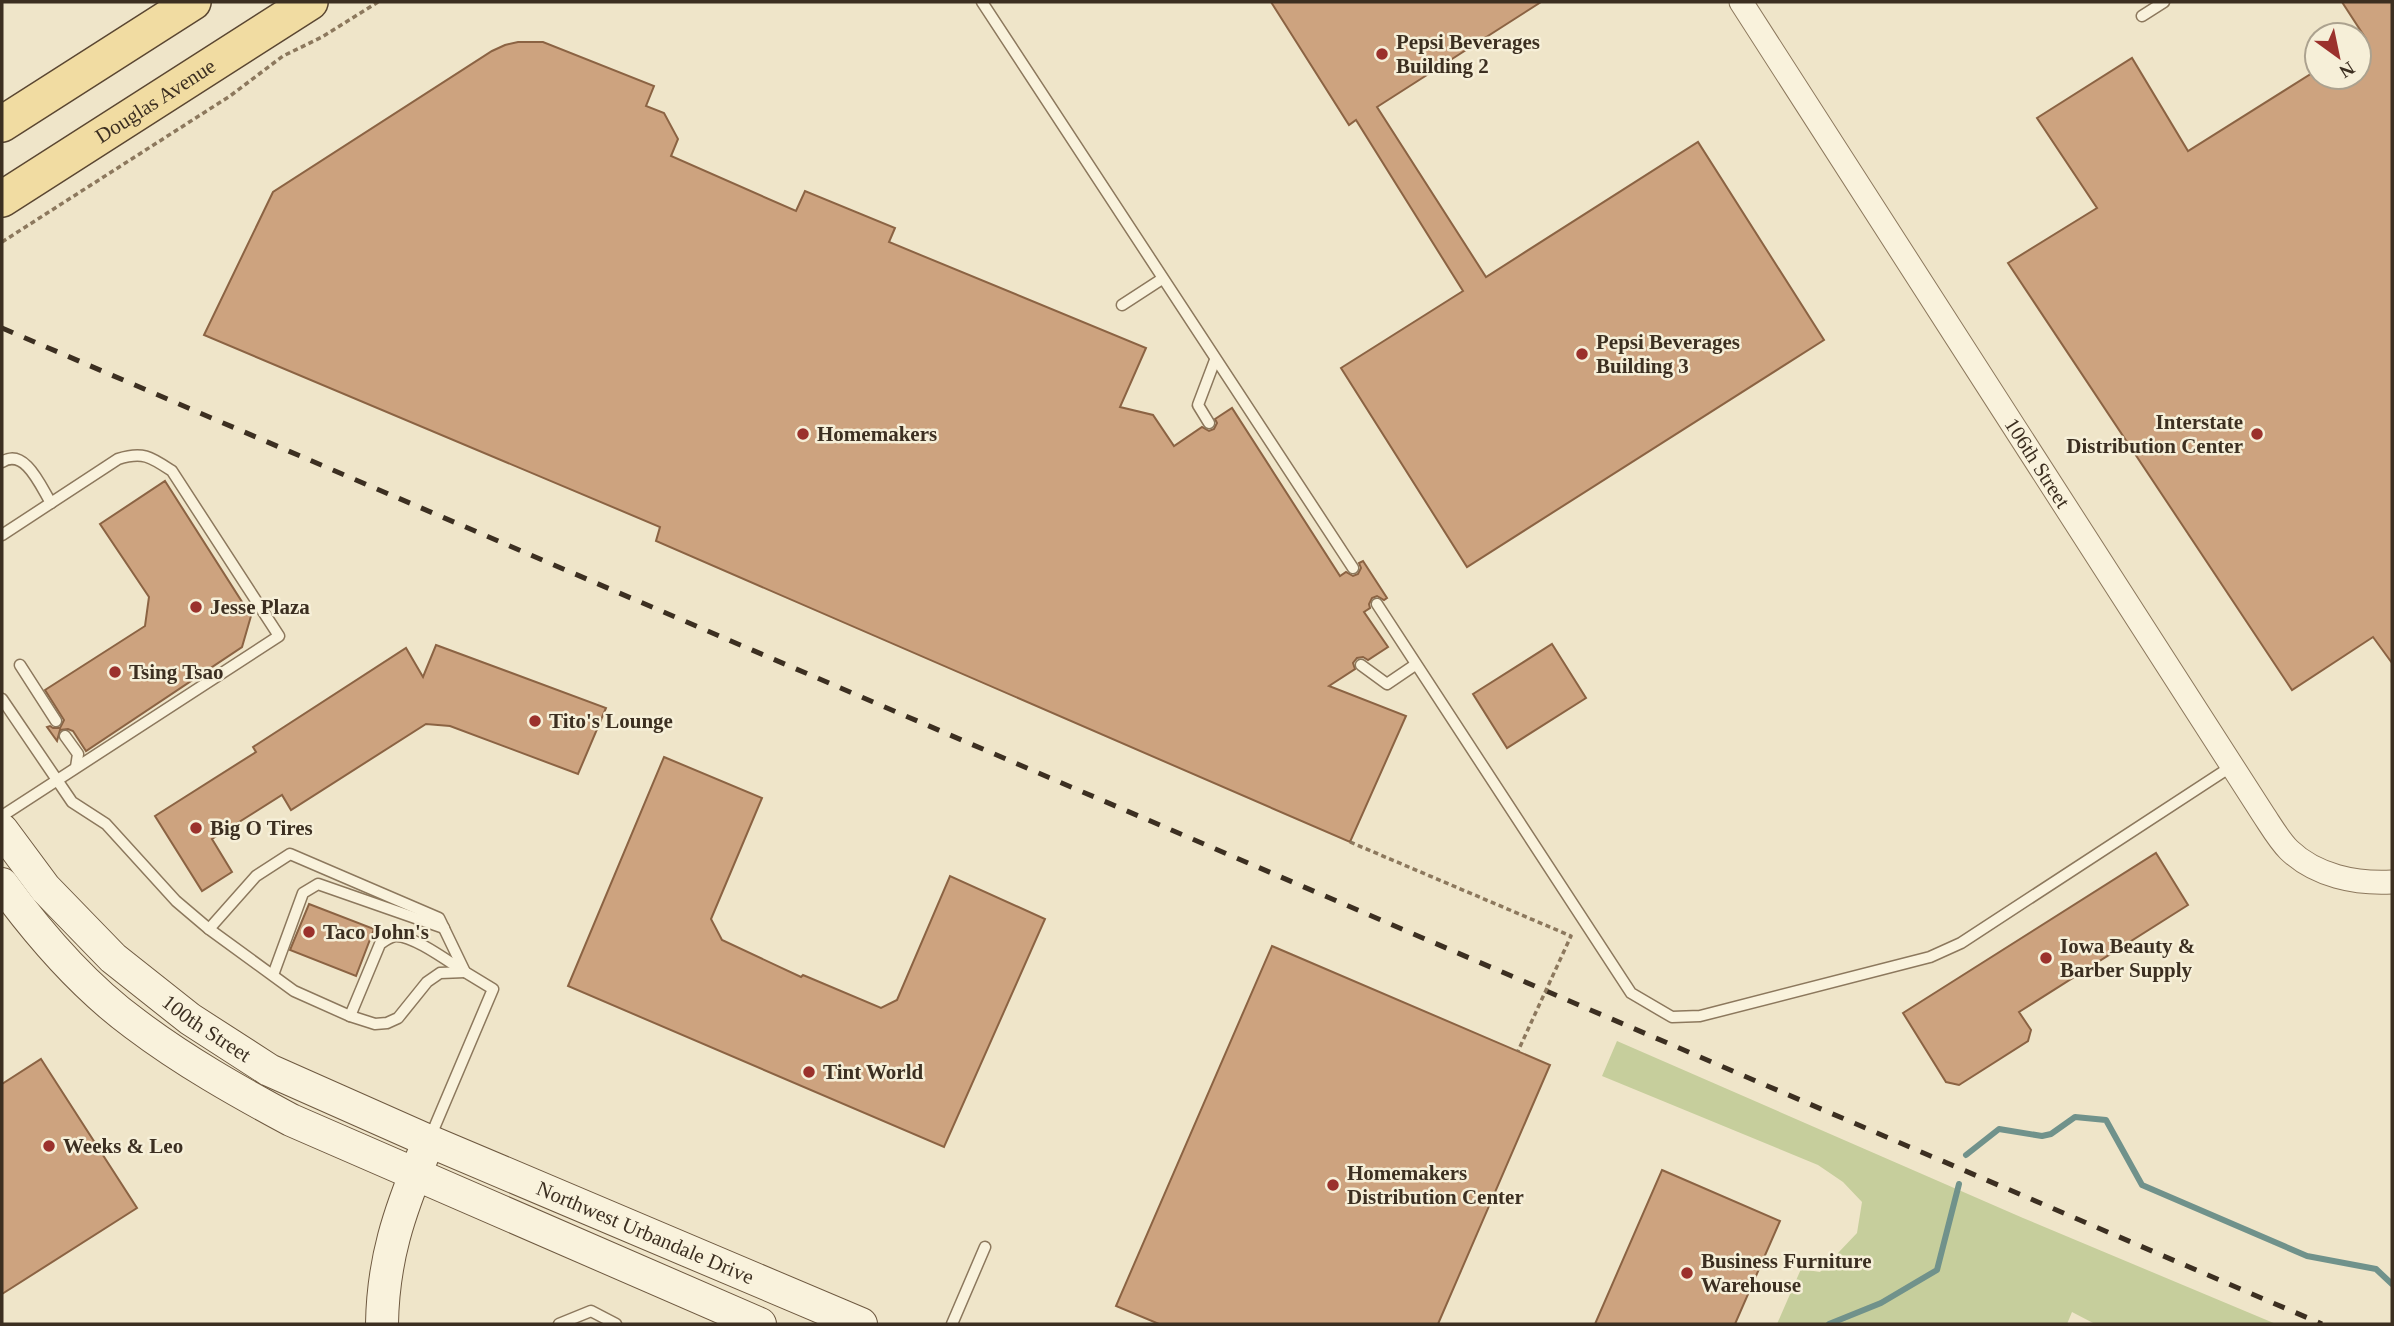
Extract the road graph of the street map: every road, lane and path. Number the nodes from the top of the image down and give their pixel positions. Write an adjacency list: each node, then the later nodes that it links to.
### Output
1 (193, 2): 8 (main road)
2 (310, 2): 9 (main road, Douglas Avenue)
3 (378, 2): 10 (path)
4 (982, 2): 11 (lane)
5 (1741, 2): 26 (street, 106th Street)
6 (2164, 2): 7 (lane)
7 (2142, 16)
8 (2, 124)
9 (2, 199)
10 (2, 242)
11 (1163, 279): 12 (lane); 13 (lane)
12 (1122, 305)
13 (1215, 360): 14 (lane); 18 (lane)
14 (1209, 423)
15 (2, 462): 16 (lane)
16 (51, 503): 17 (lane); 27 (lane)
17 (2, 535)
18 (1353, 568)
19 (1377, 604): 20 (lane)
20 (1415, 664): 22 (lane); 26 (lane)
21 (20, 665): 24 (lane)
22 (1361, 665)
23 (2, 699): 28 (lane)
24 (56, 722)
25 (65, 736): 27 (lane)
26 (2232, 766): 32 (street, 106th Street)
27 (76, 767): 28 (lane)
28 (57, 780): 29 (lane); 35 (lane)
29 (2, 816)
30 (2, 830): 40 (main road, 100th Street)
31 (1350, 842): 39 (path, bridge)
32 (2392, 883)
33 (2, 884): 41 (main road, 100th Street)
34 (444, 928): 35 (lane); 36 (lane); 37 (lane)
35 (209, 929): 37 (lane)
36 (466, 972): 38 (lane); 38 (lane); 40 (lane)
37 (273, 975): 38 (lane)
38 (351, 1016)
39 (1518, 1051)
40 (429, 1141): 41 (main road); 47 (main road, Northwest Urbandale Drive)
41 (415, 1175): 43 (main road); 46 (main road, Northwest Urbandale Drive)
42 (985, 1247): 48 (lane)
43 (382, 1324)
44 (559, 1324): 45 (lane)
45 (616, 1324)
46 (760, 1324)
47 (861, 1324)
48 (952, 1324)

